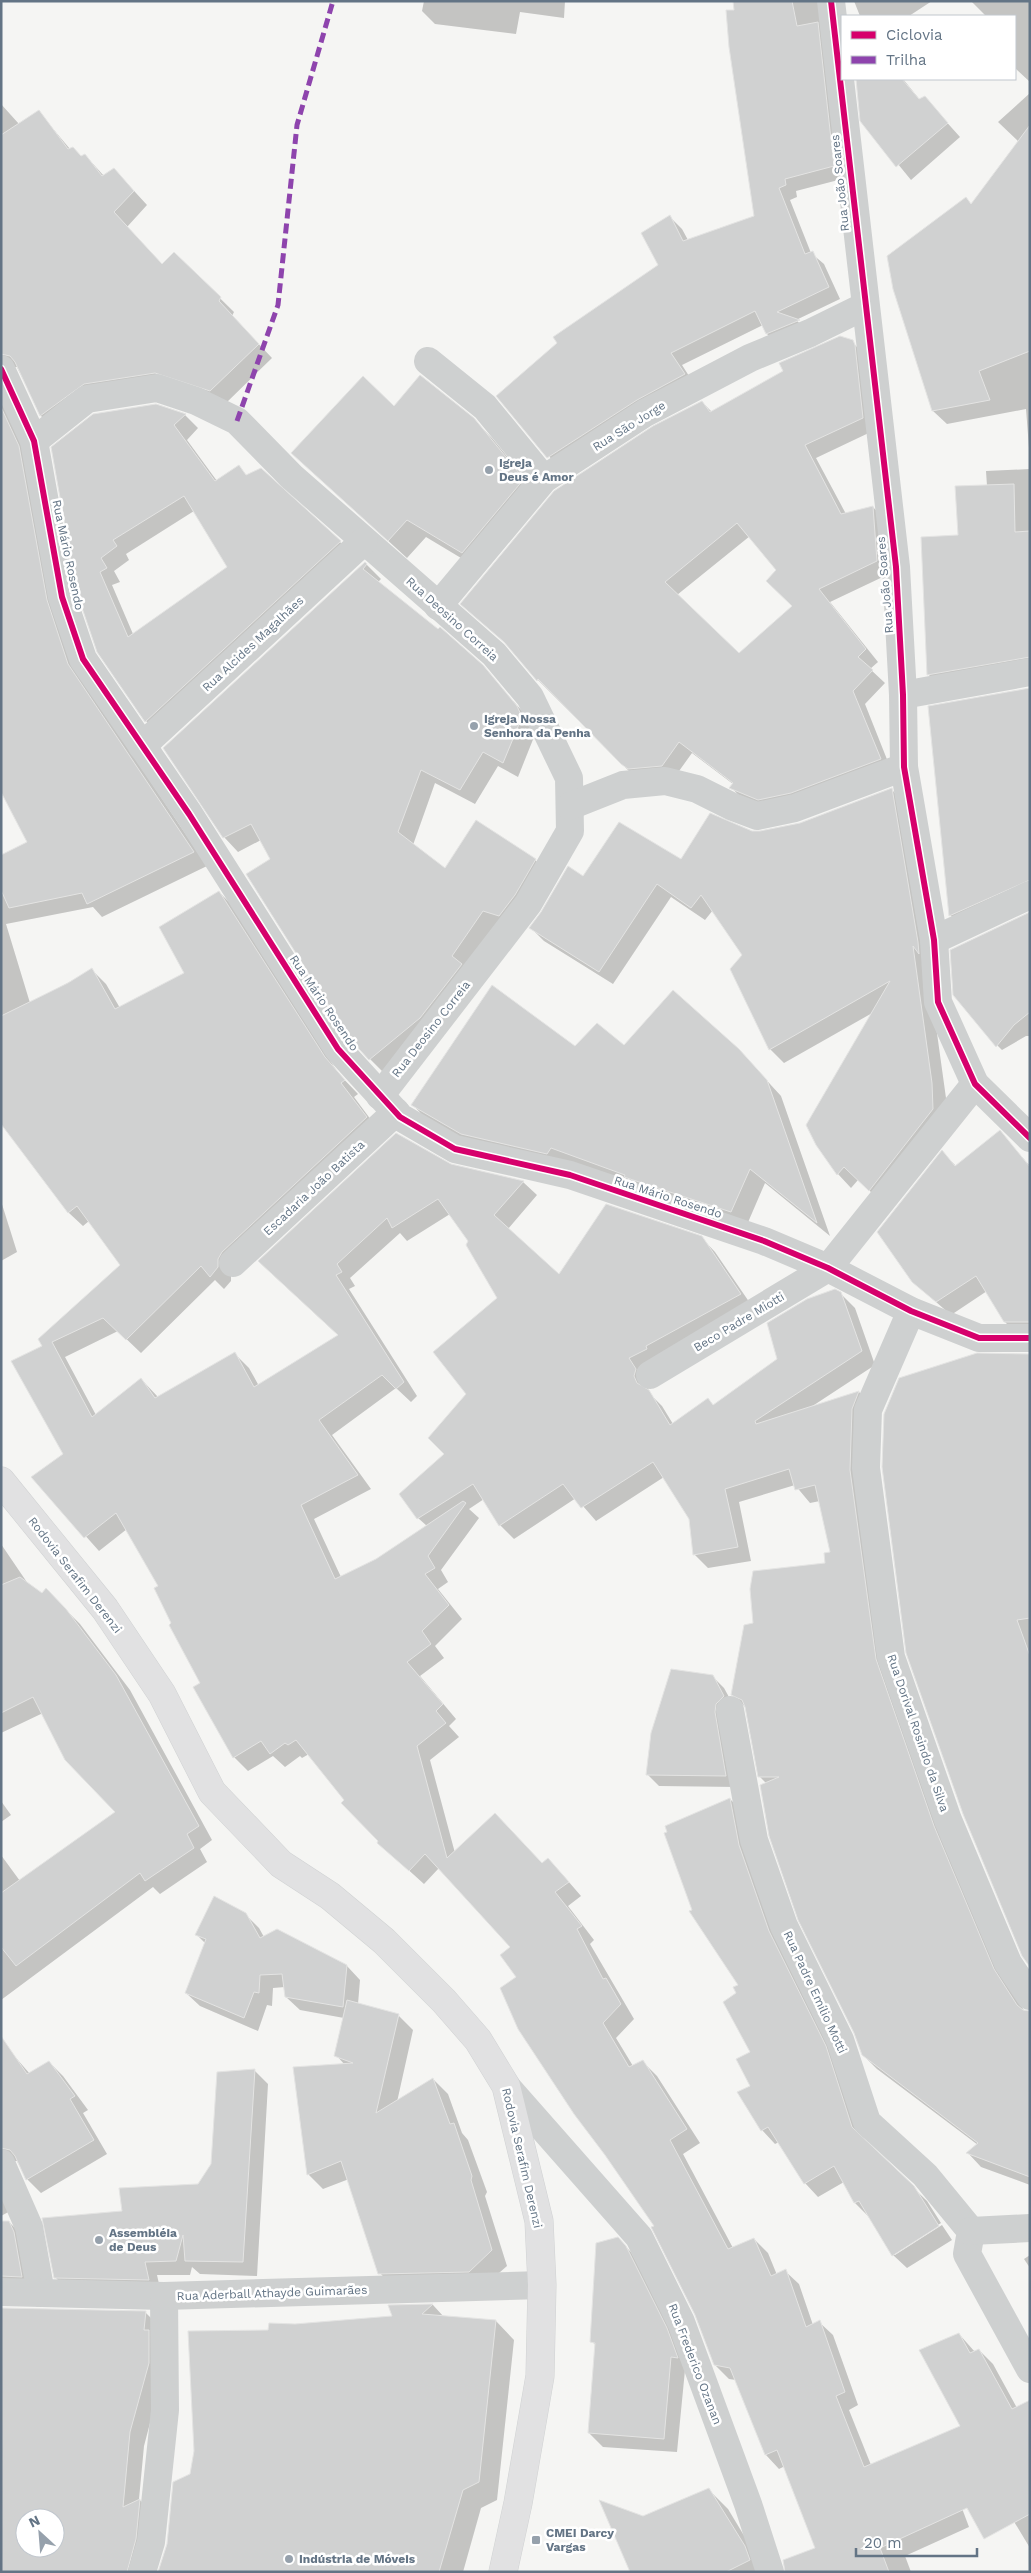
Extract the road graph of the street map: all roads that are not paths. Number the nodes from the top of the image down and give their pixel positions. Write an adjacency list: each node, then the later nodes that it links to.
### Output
1 (831, 1): 2 (street, Rua João Soares)
2 (864, 306): 6 (street, Rua São Jorge); 10 (street, Rua João Soares)
3 (428, 361): 6 (street)
4 (1, 369): 5 (street, Rua Mário Rosendo)
5 (34, 441): 7 (street, Rua Deosino Correia); 11 (street, Rua Mário Rosendo)
6 (544, 479): 8 (street, Rua São Jorge)
7 (364, 541): 8 (street, Rua Deosino Correia); 11 (street, Rua Alcides Magalhães)
8 (438, 606): 13 (street, Rua Deosino Correia)
9 (1030, 672): 10 (street)
10 (904, 694): 12 (street, Rua João Soares)
11 (142, 746): 17 (street, Rua Mário Rosendo)
12 (904, 767): 13 (street); 15 (street, Rua João Soares)
13 (570, 806): 17 (street, Rua Deosino Correia)
14 (1030, 895): 15 (street)
15 (934, 940): 16 (street, Rua João Soares)
16 (975, 1084): 18 (street, Rua João Soares); 20 (street)
17 (388, 1104): 19 (street, Escadaria João Batista); 20 (street, Rua Mário Rosendo)
18 (1030, 1138)
19 (233, 1263)
20 (828, 1268): 21 (street, Rua Mário Rosendo); 23 (street, Beco Padre Miotti)
21 (911, 1311): 22 (street, Rua Mário Rosendo); 26 (street, Rua Dorival Rosindo da Silva)
22 (1030, 1338)
23 (650, 1375)
24 (1, 1481): 27 (main road, Rodovia Serafim Derenzi)
25 (730, 1710): 30 (street, Rua Padre Emílio Motti)
26 (1030, 1996)
27 (506, 2086): 31 (main road, Rodovia Serafim Derenzi); 38 (street, Rua Frederico Ozanan)
28 (1, 2164): 33 (street)
29 (1030, 2228): 30 (street)
30 (971, 2231): 35 (street)
31 (542, 2285): 34 (street, Rua Aderball Athayde Guimarães); 37 (main road, Rodovia Serafim Derenzi)
32 (1, 2292): 33 (street, Rua Aderball Athayde Guimarães)
33 (41, 2293): 34 (street, Rua Aderball Athayde Guimarães)
34 (164, 2296): 36 (street)
35 (1030, 2369)
36 (142, 2572)
37 (503, 2572)
38 (770, 2572)

